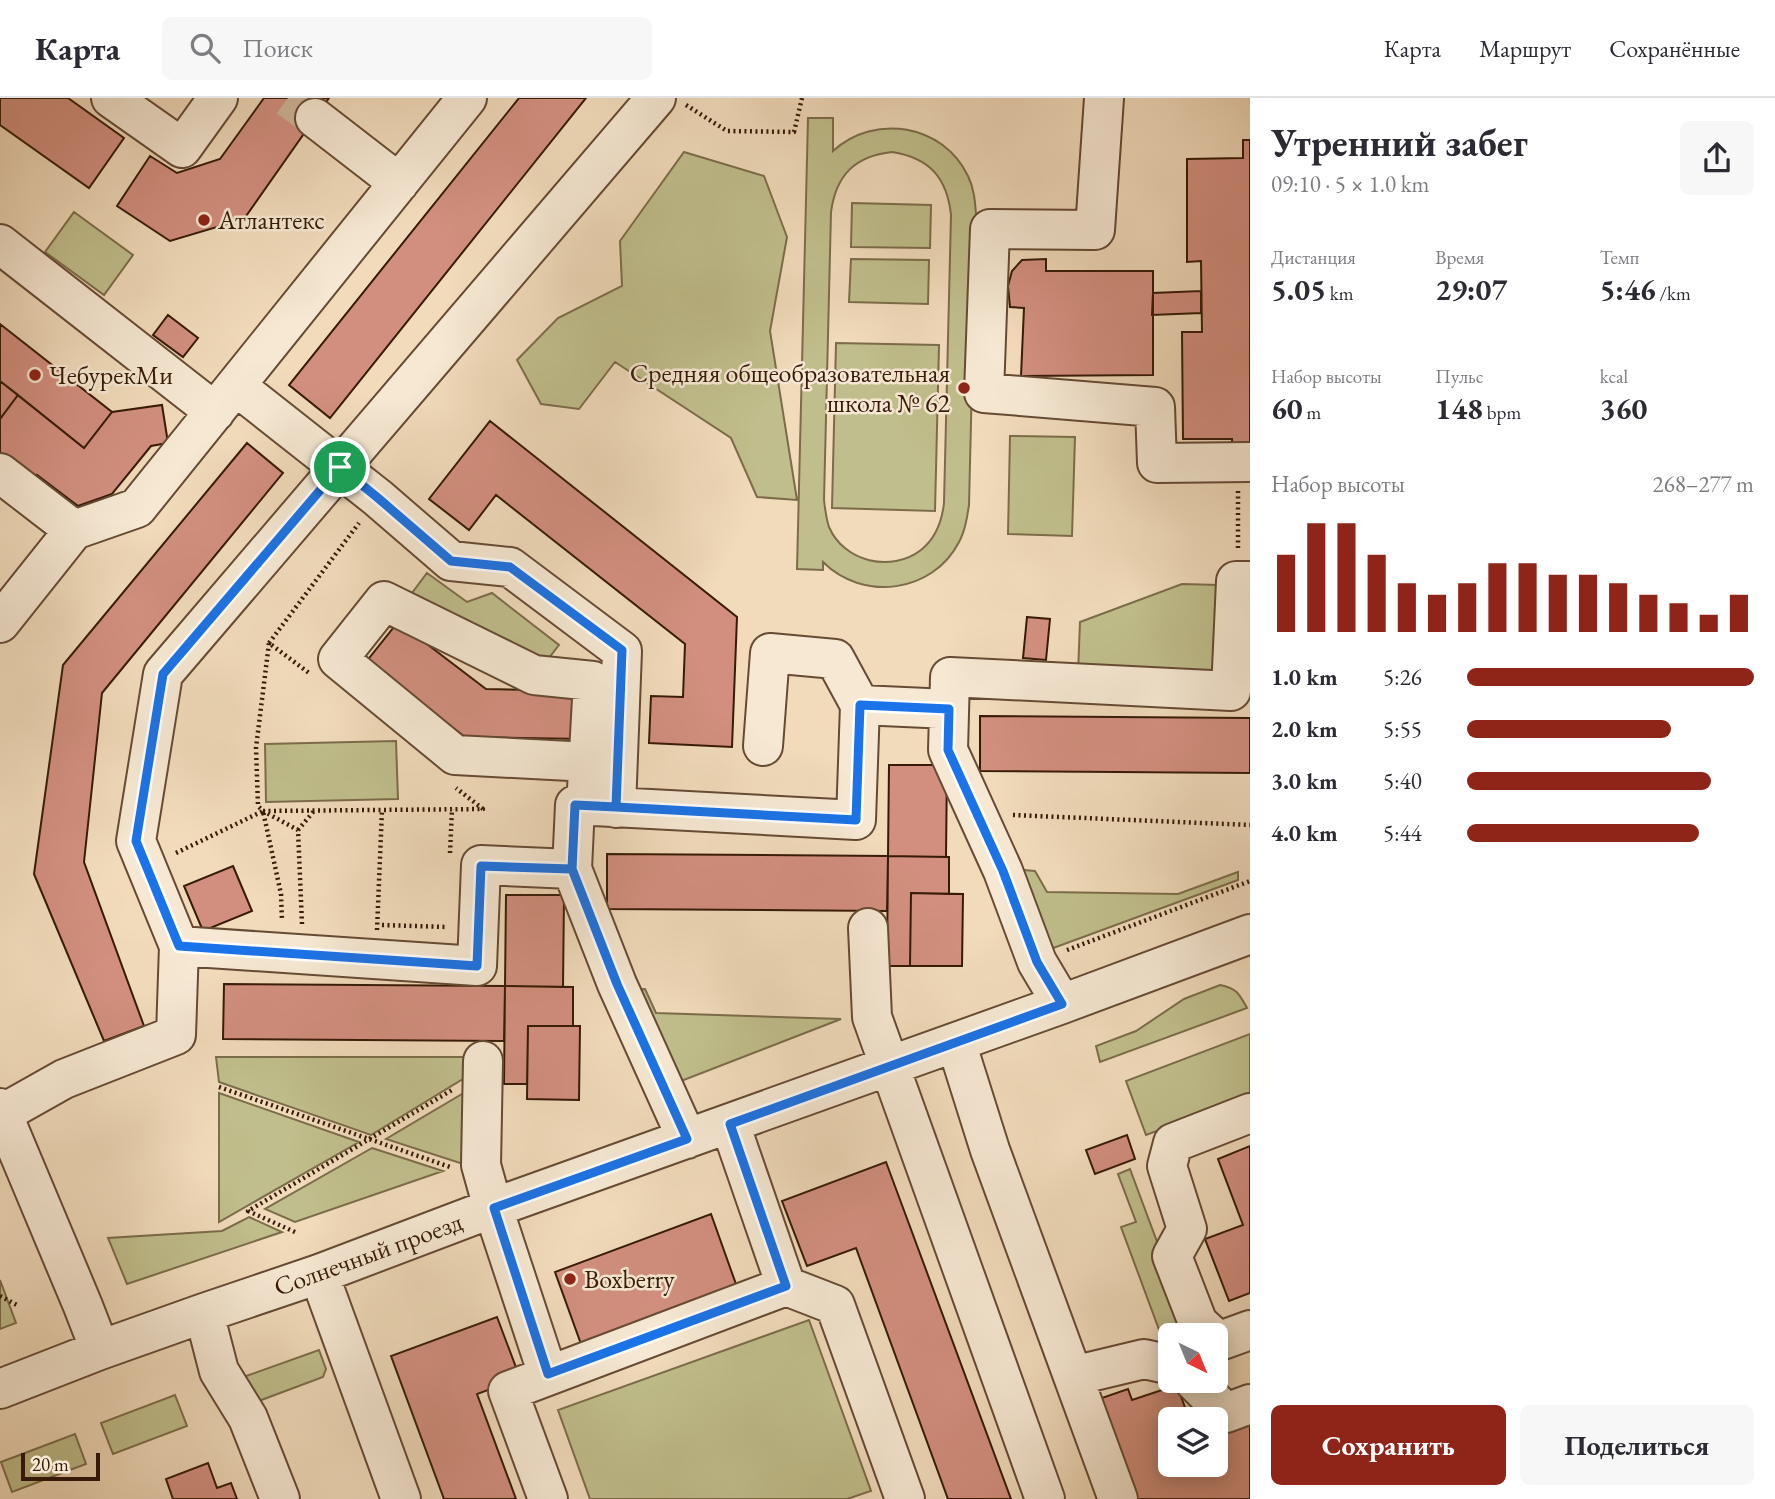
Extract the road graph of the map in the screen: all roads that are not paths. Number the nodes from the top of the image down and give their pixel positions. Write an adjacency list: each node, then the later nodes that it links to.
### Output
1 (111, 98): 2 (street)
2 (218, 98)
3 (467, 98): 7 (street)
4 (656, 98): 11 (street)
5 (1104, 98): 10 (street)
6 (315, 118): 7 (street)
7 (399, 183): 9 (street)
8 (0, 244): 9 (street)
9 (226, 399): 11 (street); 13 (street)
10 (1244, 462)
11 (340, 467): 20 (street); 24 (street)
12 (0, 473): 13 (street)
13 (74, 530): 15 (street)
14 (1243, 581): 17 (street)
15 (0, 623)
16 (860, 705): 17 (street); 18 (street); 20 (street)
17 (949, 709): 25 (street)
18 (763, 746)
19 (589, 762): 19 (street); 20 (street)
20 (604, 807): 21 (street)
21 (572, 869): 24 (street); 32 (street)
22 (868, 928): 27 (street)
23 (1250, 935): 25 (street, Солнечный проезд)
24 (179, 946): 29 (street)
25 (1062, 1004): 26 (street, Солнечный проезд)
26 (956, 1042): 27 (street, Солнечный проезд); 43 (street)
27 (890, 1066): 31 (street, Солнечный проезд); 51 (street)
28 (483, 1067): 33 (street)
29 (0, 1112): 40 (street)
30 (1250, 1113): 37 (street)
31 (730, 1124): 32 (street, Солнечный проезд); 35 (street)
32 (687, 1139): 33 (street, Солнечный проезд)
33 (494, 1208): 34 (street, Солнечный проезд); 42 (street)
34 (318, 1274): 36 (street, Солнечный проезд); 48 (street)
35 (786, 1286): 42 (street); 50 (street)
36 (204, 1313): 40 (street, Солнечный проезд); 47 (street)
37 (1199, 1323)
38 (1250, 1330): 39 (street)
39 (1228, 1338)
40 (100, 1350): 44 (street, Солнечный проезд)
41 (1158, 1362): 43 (street)
42 (548, 1374): 49 (street)
43 (1073, 1376): 52 (street)
44 (0, 1389)
45 (1206, 1393): 46 (street)
46 (1250, 1404)
47 (280, 1499)
48 (401, 1499)
49 (548, 1499)
50 (905, 1499)
51 (1045, 1499)
52 (1118, 1499)

